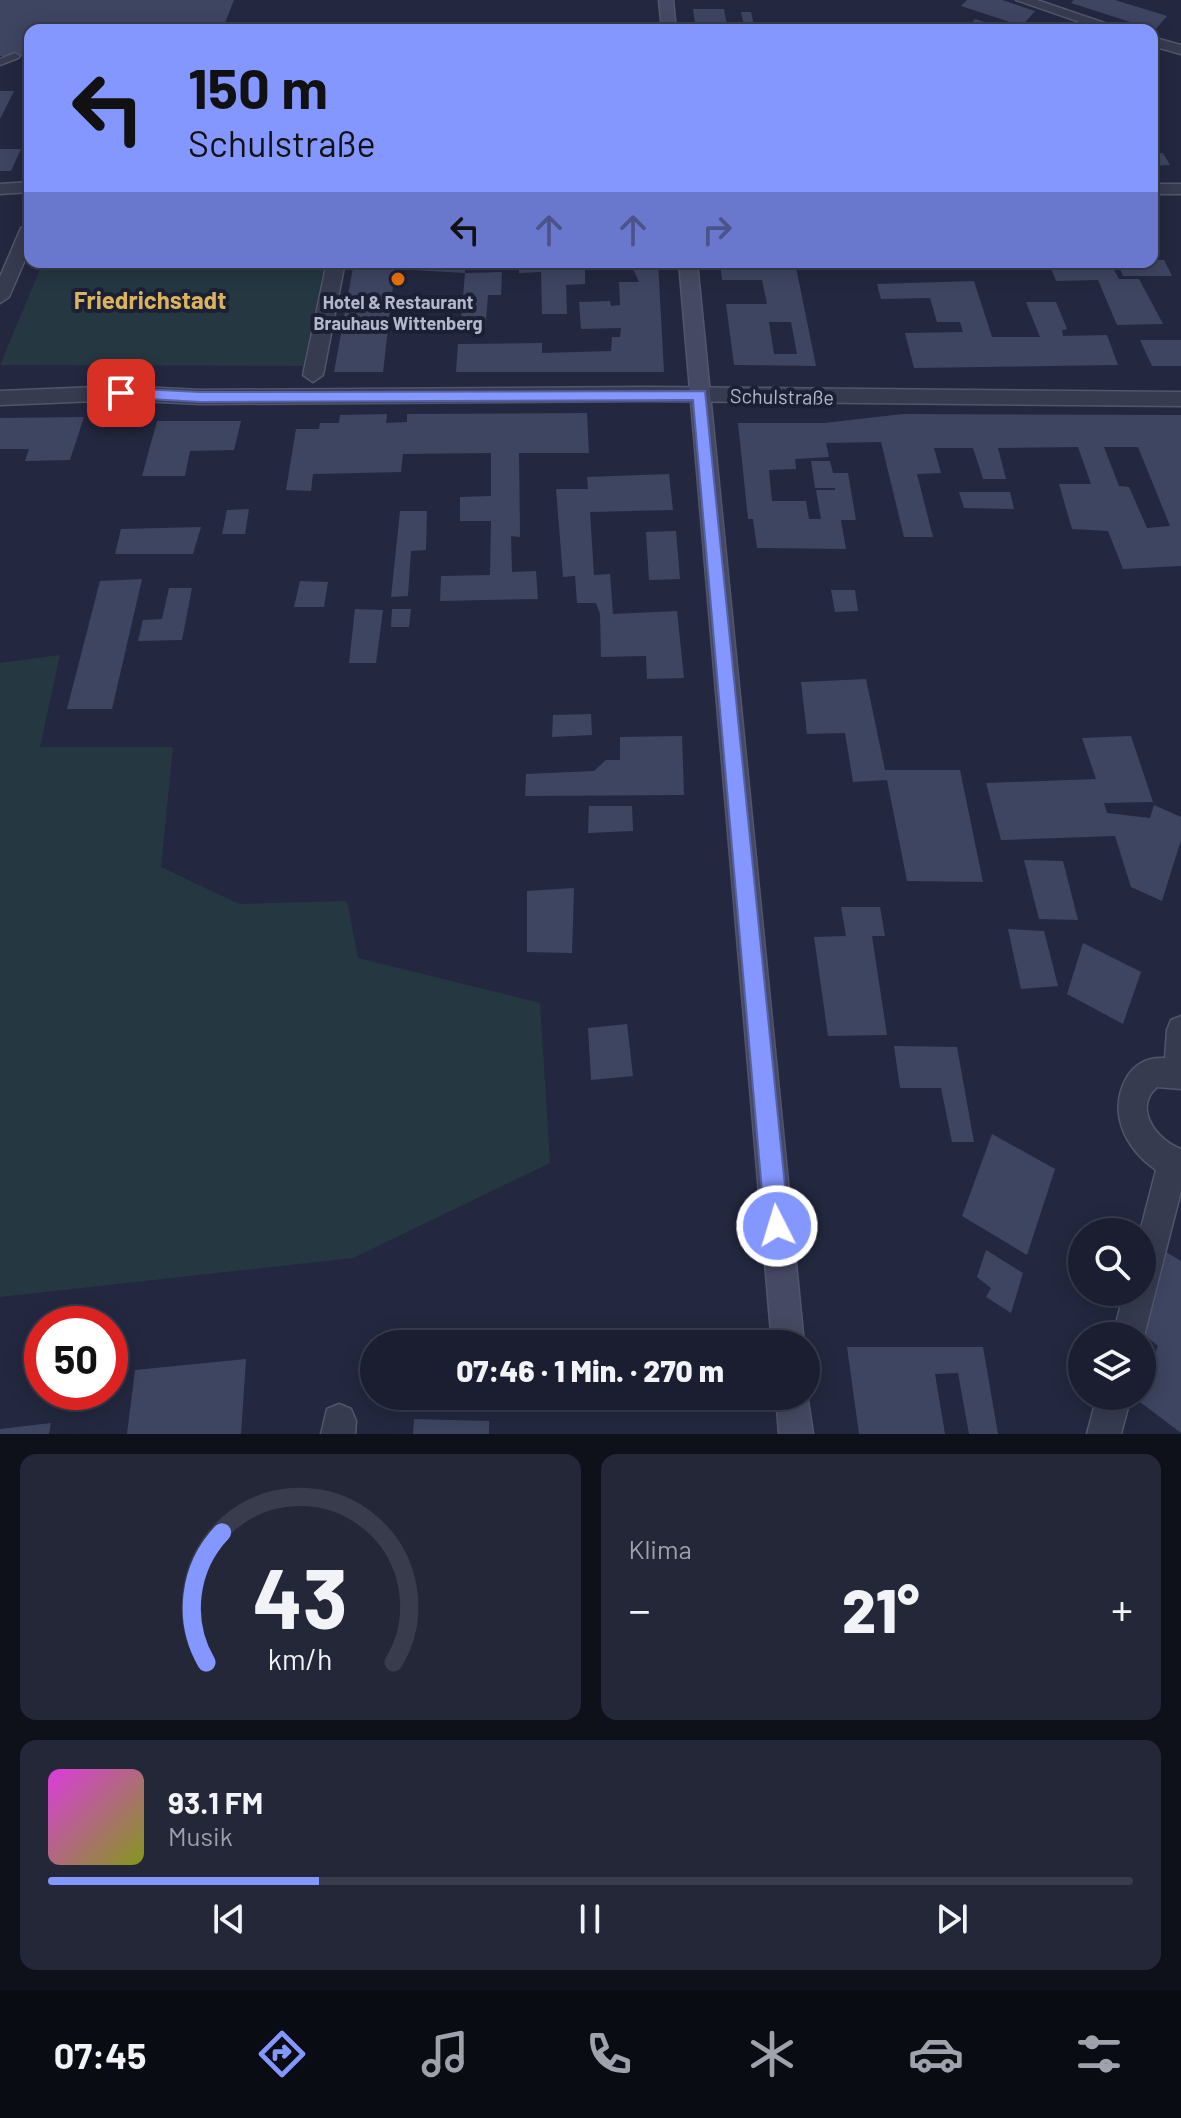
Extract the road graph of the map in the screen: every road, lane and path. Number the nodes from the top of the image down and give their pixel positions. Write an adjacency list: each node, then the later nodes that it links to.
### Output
1 (666, 0): 3 (main road)
2 (1023, 0): 4 (street)
3 (668, 24)
4 (1099, 24)
5 (1158, 43): 6 (street)
6 (1181, 50)
7 (15, 56): 8 (lane)
8 (0, 62)
9 (24, 187): 10 (street)
10 (0, 189)
11 (1158, 189): 12 (street)
12 (1181, 189)
13 (24, 242): 16 (street)
14 (335, 268): 17 (street)
15 (689, 268): 18 (main road)
16 (0, 297)
17 (311, 385): 18 (street, Schulstraße); 19 (street, Schulstraße)
18 (700, 395): 20 (street, Schulstraße); 25 (main road)
19 (0, 398)
20 (1181, 399)
21 (1181, 1030): 22 (street)
22 (1180, 1073): 23 (street)
23 (1177, 1163): 24 (street)
24 (1156, 1236)
25 (787, 1330)
26 (794, 1410): 28 (main road)
27 (1110, 1410): 29 (street)
28 (796, 1434)
29 (1104, 1434)

